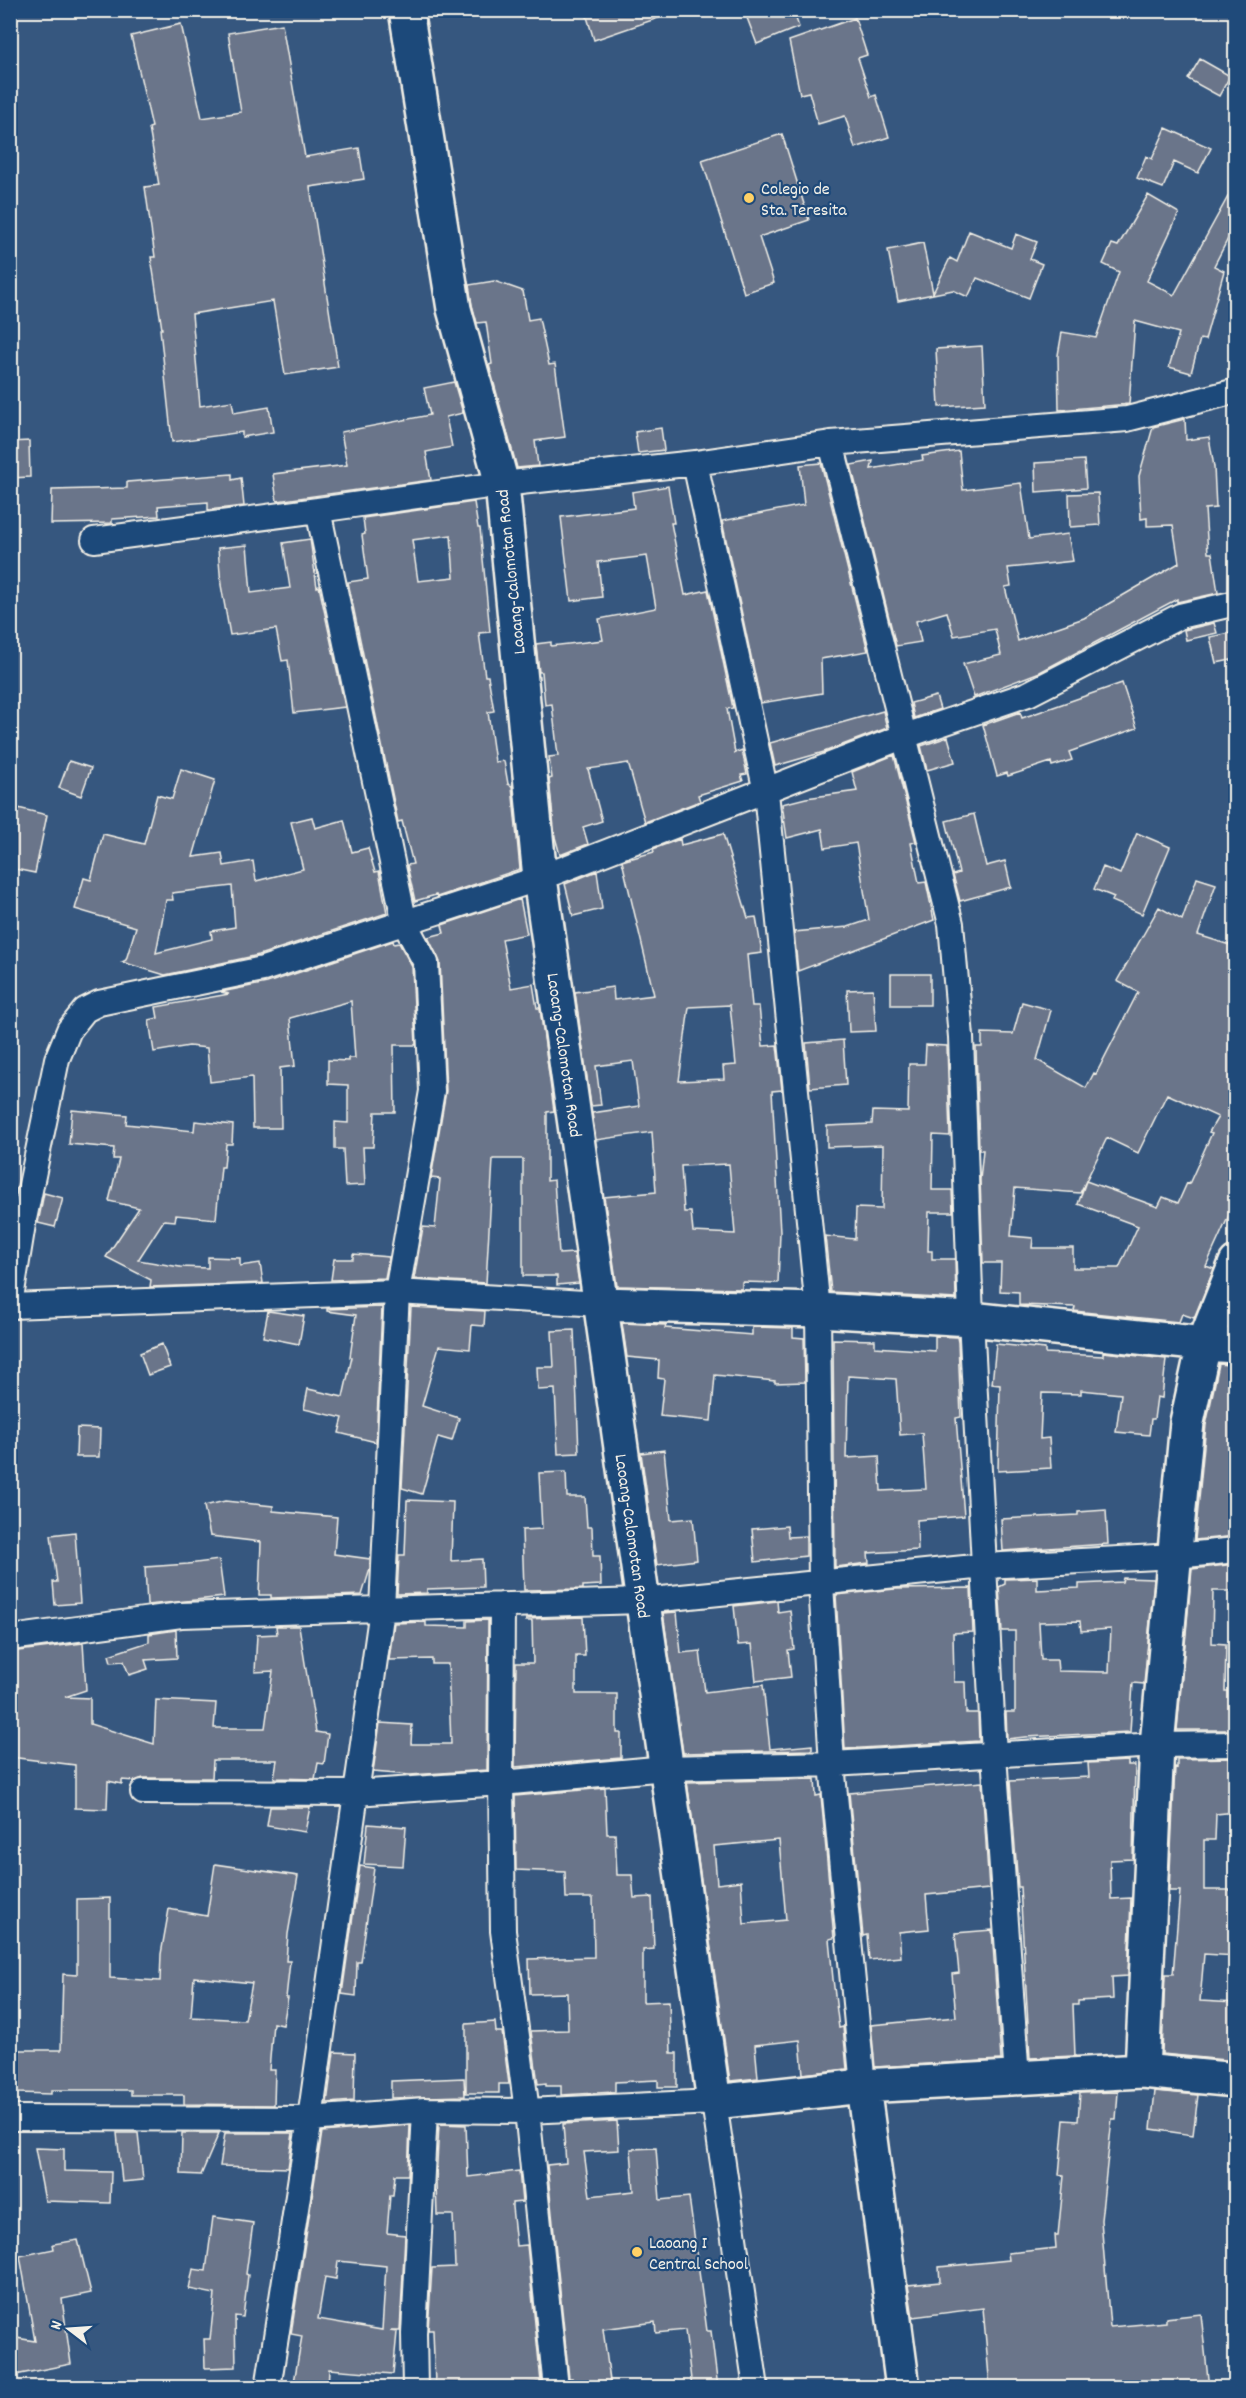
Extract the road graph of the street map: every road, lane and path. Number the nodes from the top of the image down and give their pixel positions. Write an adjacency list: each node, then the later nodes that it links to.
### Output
1 (406, 10): 5 (main road, Laoang-Calomotan Road)
2 (1236, 390): 3 (street)
3 (831, 444): 4 (street); 9 (street)
4 (695, 463): 5 (street); 10 (street)
5 (502, 484): 6 (street); 11 (main road, Laoang-Calomotan Road)
6 (318, 510): 7 (street); 12 (street)
7 (94, 540)
8 (1236, 603): 9 (street)
9 (904, 736): 10 (street); 18 (street)
10 (766, 792): 11 (street); 17 (street)
11 (540, 878): 12 (street); 15 (main road, Laoang-Calomotan Road)
12 (405, 924): 14 (street); 16 (street)
13 (1236, 1263): 19 (main road)
14 (397, 1292): 15 (street); 16 (street); 27 (street)
15 (601, 1304): 17 (main road); 25 (main road, Laoang-Calomotan Road)
16 (10, 1305)
17 (818, 1310): 18 (main road); 24 (street)
18 (971, 1319): 19 (main road); 23 (street)
19 (1204, 1344): 20 (main road); 22 (main road)
20 (1236, 1346)
21 (1236, 1550): 22 (street)
22 (1176, 1556): 23 (street); 30 (main road)
23 (984, 1566): 24 (street); 31 (street)
24 (821, 1584): 25 (street); 32 (street)
25 (642, 1600): 26 (street); 33 (main road, Laoang-Calomotan Road)
26 (502, 1605): 27 (street); 34 (street)
27 (382, 1609): 28 (street); 36 (street)
28 (10, 1638)
29 (1236, 1744): 30 (street)
30 (1157, 1745): 31 (street); 37 (main road)
31 (994, 1755): 32 (street); 38 (street)
32 (832, 1764): 33 (street); 40 (street)
33 (666, 1767): 34 (street); 41 (main road, Laoang-Calomotan Road)
34 (501, 1783): 36 (street); 43 (street)
35 (143, 1792): 36 (street)
36 (355, 1793): 45 (street)
37 (1142, 2071): 38 (main road); 39 (main road)
38 (1017, 2078): 40 (main road)
39 (1236, 2080)
40 (863, 2086): 41 (main road); 50 (main road)
41 (714, 2102): 43 (street); 49 (street)
42 (425, 2110): 43 (street); 45 (street); 47 (street)
43 (527, 2111): 48 (street)
44 (10, 2118): 45 (street)
45 (310, 2119): 46 (street)
46 (268, 2388)
47 (415, 2388)
48 (556, 2388)
49 (756, 2388)
50 (903, 2388)

